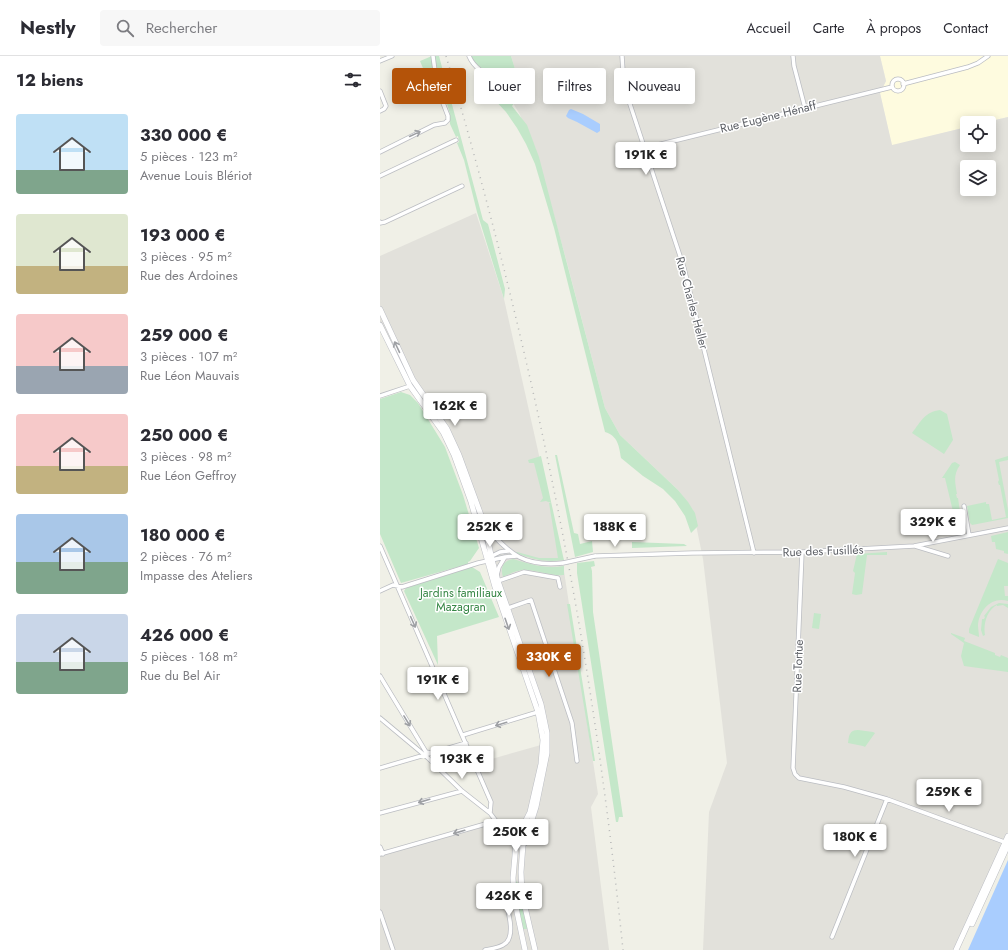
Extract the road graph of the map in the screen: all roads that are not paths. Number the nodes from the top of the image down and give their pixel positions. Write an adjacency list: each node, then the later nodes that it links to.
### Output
1 (392, 56): 7 (street)
2 (433, 56): 16 (street, one-way to 2)
3 (469, 56): 8 (street)
4 (622, 56): 15 (street, Rue Charles Heller)
5 (793, 56): 12 (street)
6 (988, 56): 9 (street, Rue Eugène Hénaff)
7 (380, 61)
8 (478, 68)
9 (903, 84): 10 (street, Rue Eugène Hénaff); 10 (street, Rue Eugène Hénaff)
10 (892, 87): 12 (street, Rue Eugène Hénaff)
11 (380, 91): 13 (street)
12 (805, 108): 15 (street, Rue Eugène Hénaff)
13 (380, 111)
14 (456, 140): 17 (street)
15 (645, 148): 35 (street, Rue Charles Heller)
16 (380, 151)
17 (380, 176)
18 (462, 186): 19 (street)
19 (380, 222)
20 (380, 309): 21 (street)
21 (382, 321): 26 (street, one-way to 21)
22 (380, 325): 23 (street)
23 (410, 386): 24 (street); 39 (street)
24 (380, 396)
25 (964, 506): 28 (street)
26 (484, 526): 32 (street); 39 (street)
27 (1008, 528): 28 (street, Rue des Fusillés)
28 (969, 535): 29 (street, Rue des Fusillés)
29 (933, 542): 31 (street, Rue des Fusillés); 34 (street)
30 (380, 546): 41 (street)
31 (914, 546): 33 (street, Rue des Fusillés); 34 (street)
32 (508, 551): 36 (street); 39 (street)
33 (802, 552): 35 (street, Rue des Fusillés); 57 (street, Rue Tortue)
34 (937, 552): 37 (street)
35 (754, 553): 36 (street, Rue des Fusillés, bridge)
36 (517, 556): 38 (street)
37 (948, 556)
38 (505, 557): 39 (street); 40 (street)
39 (489, 559): 40 (street); 41 (street); 46 (street, one-way to 46)
40 (498, 578): 42 (street); 44 (street)
41 (397, 586): 43 (street); 48 (street, one-way to 48)
42 (560, 587)
43 (380, 591)
44 (508, 608): 54 (street); 62 (street)
45 (380, 676): 49 (street, one-way to 49)
46 (538, 712): 48 (street, one-way to 48); 61 (street)
47 (380, 718): 51 (street)
48 (463, 735): 50 (street)
49 (417, 738): 51 (street); 52 (street)
50 (466, 743): 52 (street); 59 (street)
51 (411, 745): 53 (street)
52 (431, 753): 53 (street)
53 (425, 756): 55 (street); 56 (street)
54 (577, 761)
55 (380, 768)
56 (462, 790): 58 (street, one-way to 58); 59 (street)
57 (887, 798): 65 (street); 72 (street)
58 (380, 813)
59 (490, 813): 60 (street)
60 (496, 822): 63 (street); 69 (street, one-way to 69)
61 (521, 825): 62 (street); 63 (street)
62 (528, 832): 67 (street)
63 (509, 833): 66 (street)
64 (1008, 836): 65 (street)
65 (1007, 843): 78 (street); 79 (street)
66 (516, 844): 67 (street); 74 (street)
67 (522, 844): 73 (street)
68 (380, 847): 69 (street)
69 (381, 854)
70 (506, 903): 76 (street)
71 (380, 912): 75 (street)
72 (832, 937)
73 (532, 940): 74 (street); 77 (street)
74 (524, 946)
75 (393, 950)
76 (485, 950)
77 (535, 950)
78 (956, 950)
79 (960, 950)

